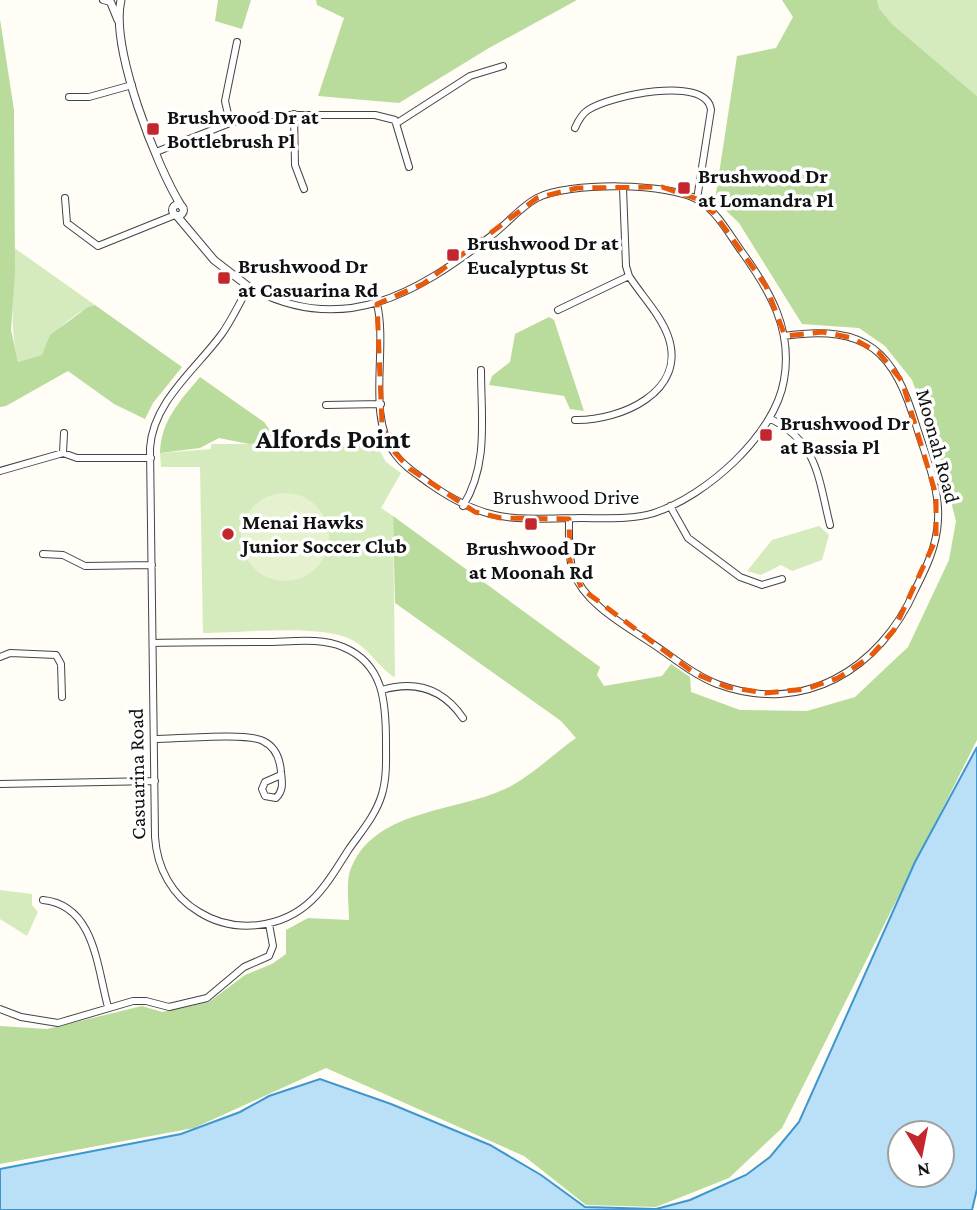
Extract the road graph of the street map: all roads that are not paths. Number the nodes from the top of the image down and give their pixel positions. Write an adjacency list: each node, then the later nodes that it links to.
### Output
1 (121, 0): 2 (street); 3 (street, Brushwood Drive)
2 (108, 1): 3 (street, Brushwood Drive)
3 (120, 23): 6 (street, Brushwood Drive)
4 (237, 42): 10 (street)
5 (503, 66): 9 (street)
6 (132, 85): 7 (street); 12 (street, Brushwood Drive)
7 (69, 97)
8 (294, 114): 9 (street); 10 (street); 15 (street)
9 (397, 123): 13 (street)
10 (230, 124): 12 (street)
11 (575, 128): 17 (street)
12 (156, 152): 18 (street, Brushwood Drive)
13 (410, 167)
14 (623, 188): 17 (street, Brushwood Drive); 19 (street); 21 (street, Brushwood Drive)
15 (304, 189)
16 (65, 198): 18 (street)
17 (697, 199): 23 (street, Brushwood Drive)
18 (177, 211): 20 (street, Brushwood Drive)
19 (629, 276): 22 (street); 28 (street)
20 (249, 287): 21 (street, Brushwood Drive); 31 (street, Casuarina Road)
21 (377, 304): 25 (street, Brushwood Drive)
22 (558, 310)
23 (784, 337): 27 (street, Brushwood Drive); 35 (street, Moonah Road)
24 (481, 370): 33 (street)
25 (381, 404): 26 (street); 33 (street, Brushwood Drive)
26 (326, 405)
27 (771, 419): 34 (street, Brushwood Drive); 36 (street)
28 (575, 420)
29 (64, 433): 30 (street)
30 (64, 453): 31 (street); 32 (street)
31 (151, 458): 38 (street, Casuarina Road)
32 (0, 471)
33 (463, 506): 35 (street, Brushwood Drive)
34 (670, 506): 35 (street, Brushwood Drive); 39 (street)
35 (569, 519)
36 (830, 525)
37 (43, 554): 38 (street)
38 (152, 565): 40 (street, Casuarina Road)
39 (782, 579)
40 (153, 643): 42 (street); 45 (street, Casuarina Road)
41 (0, 657): 43 (street)
42 (382, 690): 44 (street); 50 (street, Casuarina Road)
43 (62, 697)
44 (463, 718)
45 (154, 739): 46 (street); 47 (street, Casuarina Road)
46 (281, 775)
47 (155, 781): 48 (street); 50 (street, Casuarina Road)
48 (0, 784)
49 (43, 900): 51 (street)
50 (269, 923): 51 (street)
51 (108, 1007): 52 (street)
52 (0, 1009)

